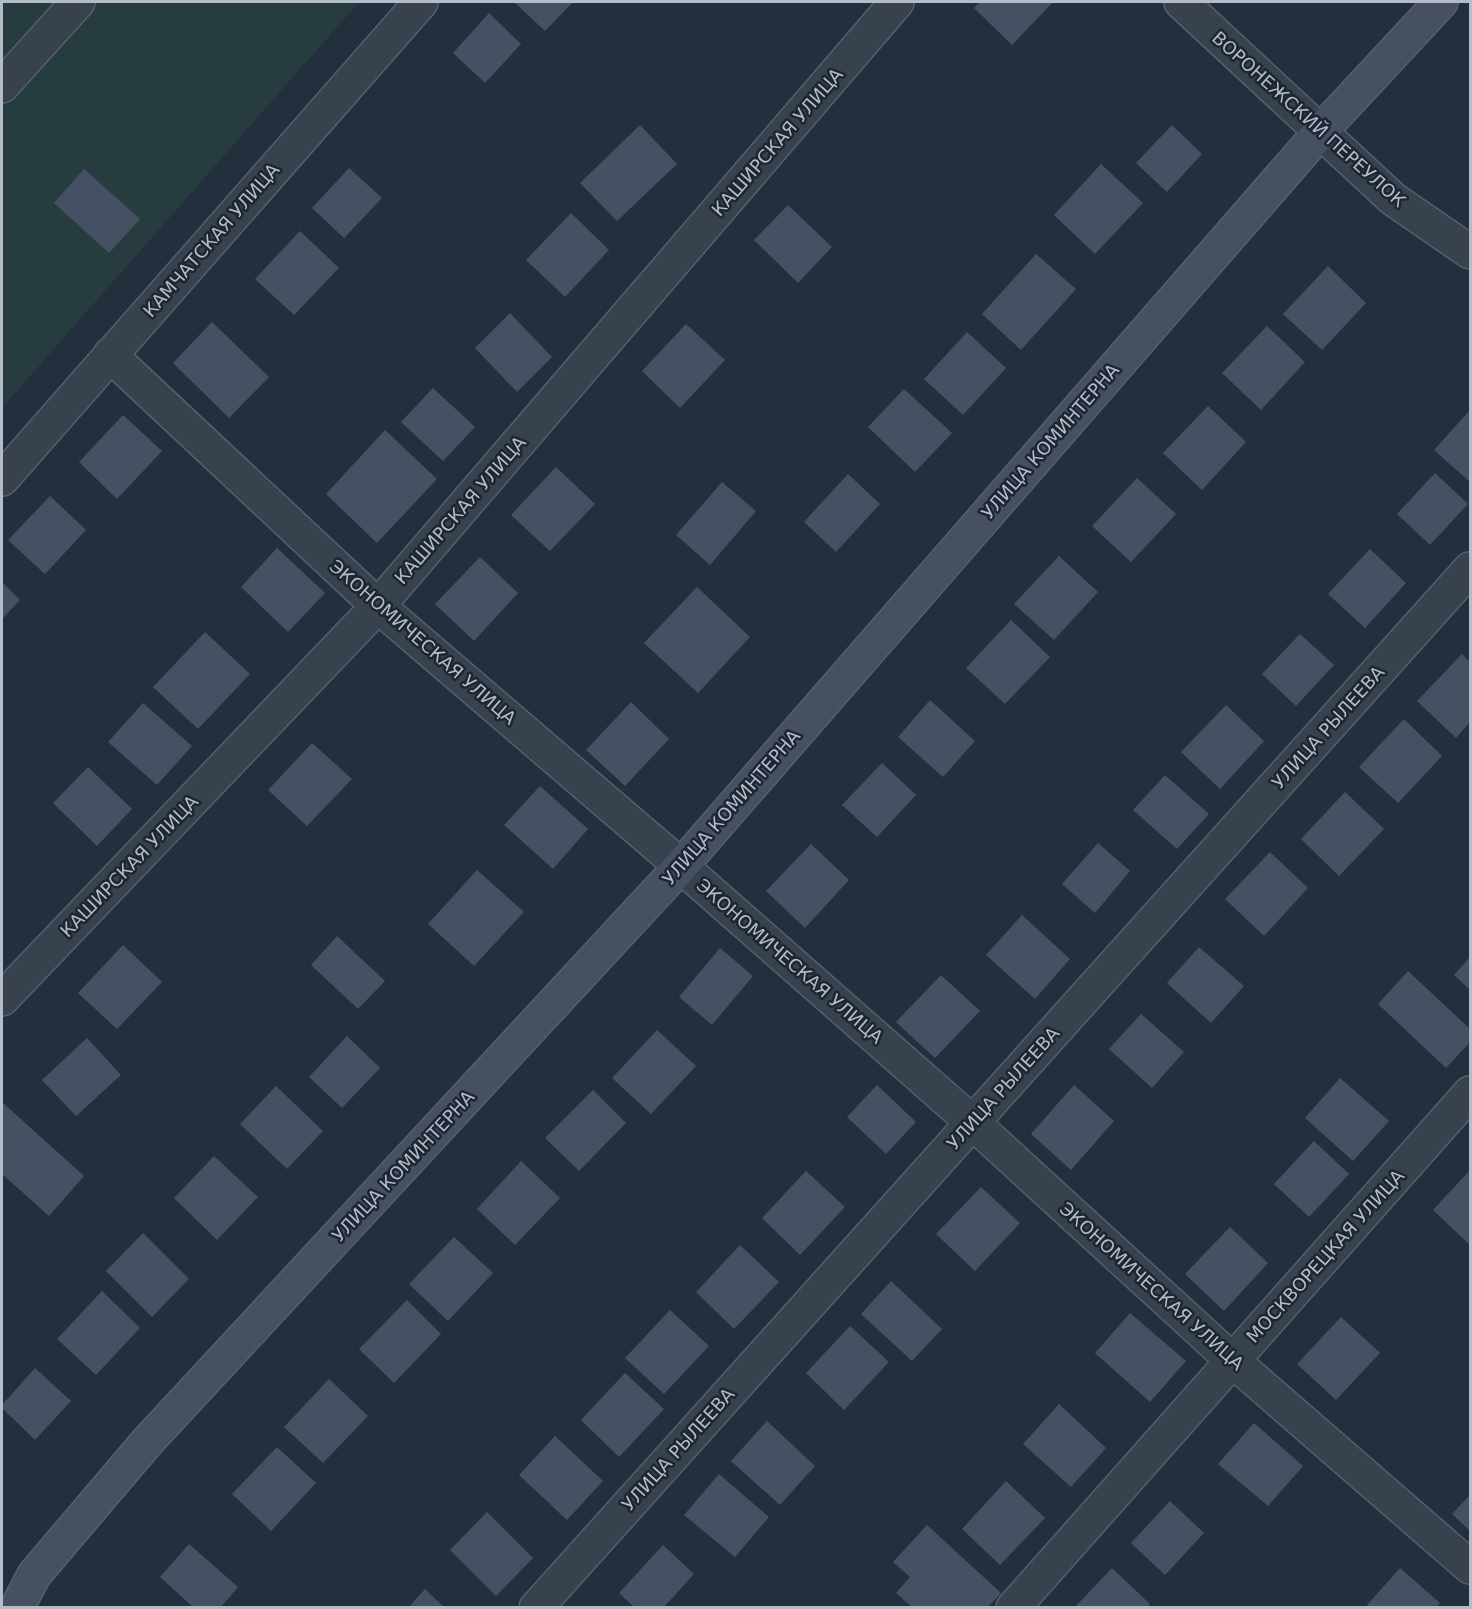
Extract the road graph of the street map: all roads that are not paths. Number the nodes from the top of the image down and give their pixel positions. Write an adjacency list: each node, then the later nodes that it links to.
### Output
1 (78, 2): 6 (street)
2 (421, 2): 9 (street, КАМЧАТСКАЯ УЛИЦА)
3 (897, 2): 12 (street, КАШИРСКАЯ УЛИЦА)
4 (1181, 2): 7 (street, ВОРОНЕЖСКИЙ ПЕРЕУЛОК)
5 (1440, 2): 7 (street, УЛИЦА КОМИНТЕРНА)
6 (2, 86)
7 (1321, 131): 8 (street, ВОРОНЕЖСКИЙ ПЕРЕУЛОК); 13 (street, УЛИЦА КОМИНТЕРНА)
8 (1470, 252)
9 (110, 355): 10 (street, КАМЧАТСКАЯ УЛИЦА); 12 (street, ЭКОНОМИЧЕСКАЯ УЛИЦА)
10 (2, 479)
11 (1470, 569): 16 (street, УЛИЦА РЫЛЕЕВА)
12 (378, 606): 13 (street, ЭКОНОМИЧЕСКАЯ УЛИЦА); 14 (street, КАШИРСКАЯ УЛИЦА)
13 (681, 866): 16 (street, ЭКОНОМИЧЕСКАЯ УЛИЦА); 19 (street, УЛИЦА КОМИНТЕРНА)
14 (2, 999)
15 (1470, 1093): 17 (street, МОСКВОРЕЦКАЯ УЛИЦА)
16 (972, 1122): 17 (street, ЭКОНОМИЧЕСКАЯ УЛИЦА); 20 (street, УЛИЦА РЫЛЕЕВА)
17 (1232, 1360): 18 (street, ЭКОНОМИЧЕСКАЯ УЛИЦА); 21 (street, МОСКВОРЕЦКАЯ УЛИЦА)
18 (1470, 1567)
19 (17, 1608)
20 (536, 1608)
21 (1013, 1608)

